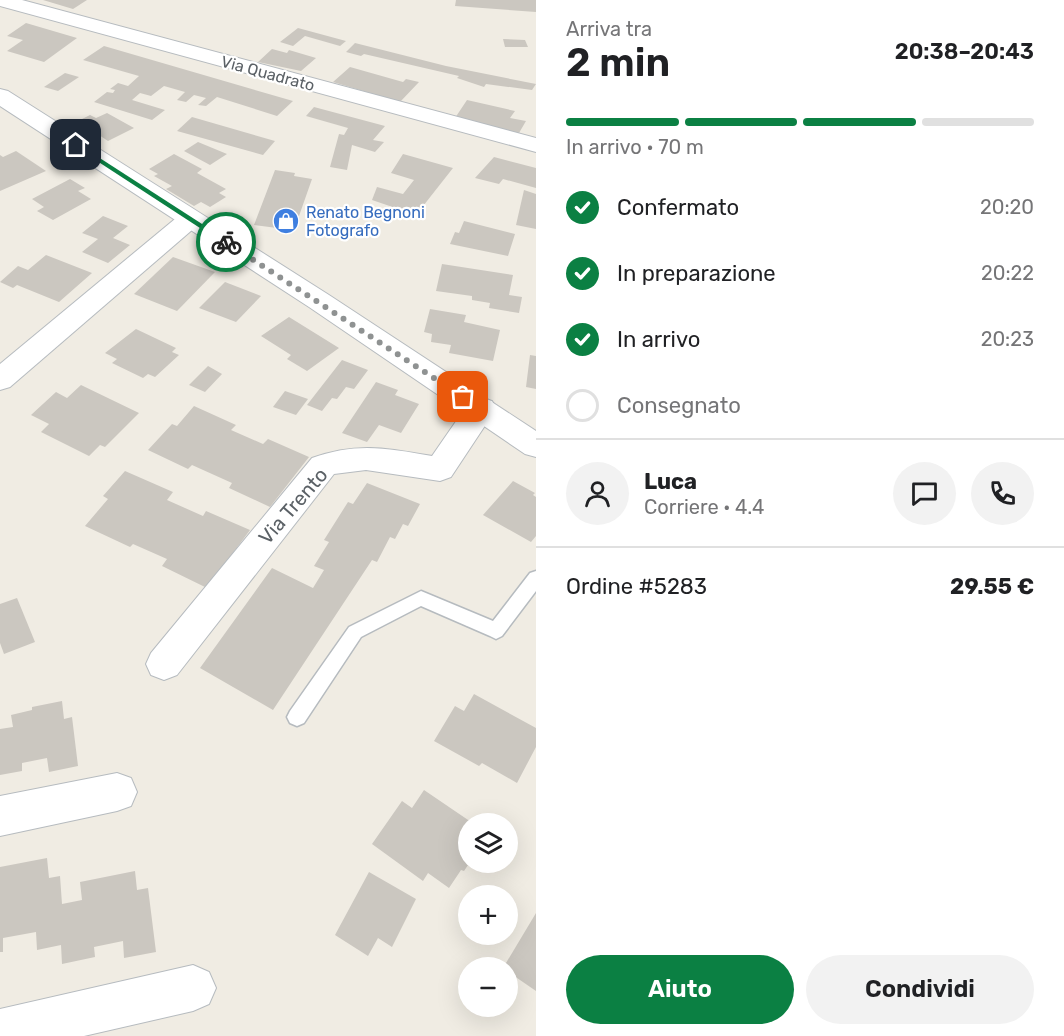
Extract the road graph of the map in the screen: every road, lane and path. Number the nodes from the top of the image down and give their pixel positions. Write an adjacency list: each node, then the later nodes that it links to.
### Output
1 (0, 0): 3 (street, Via Quadrato)
2 (0, 96): 4 (street)
3 (536, 145)
4 (190, 219): 5 (street); 6 (street)
5 (0, 380)
6 (481, 409): 7 (street); 9 (street, Via Trento)
7 (536, 446)
8 (536, 578): 10 (lane)
9 (164, 664)
10 (297, 717)
11 (117, 792): 12 (street)
12 (0, 816)
13 (193, 988): 14 (street)
14 (0, 1032)

